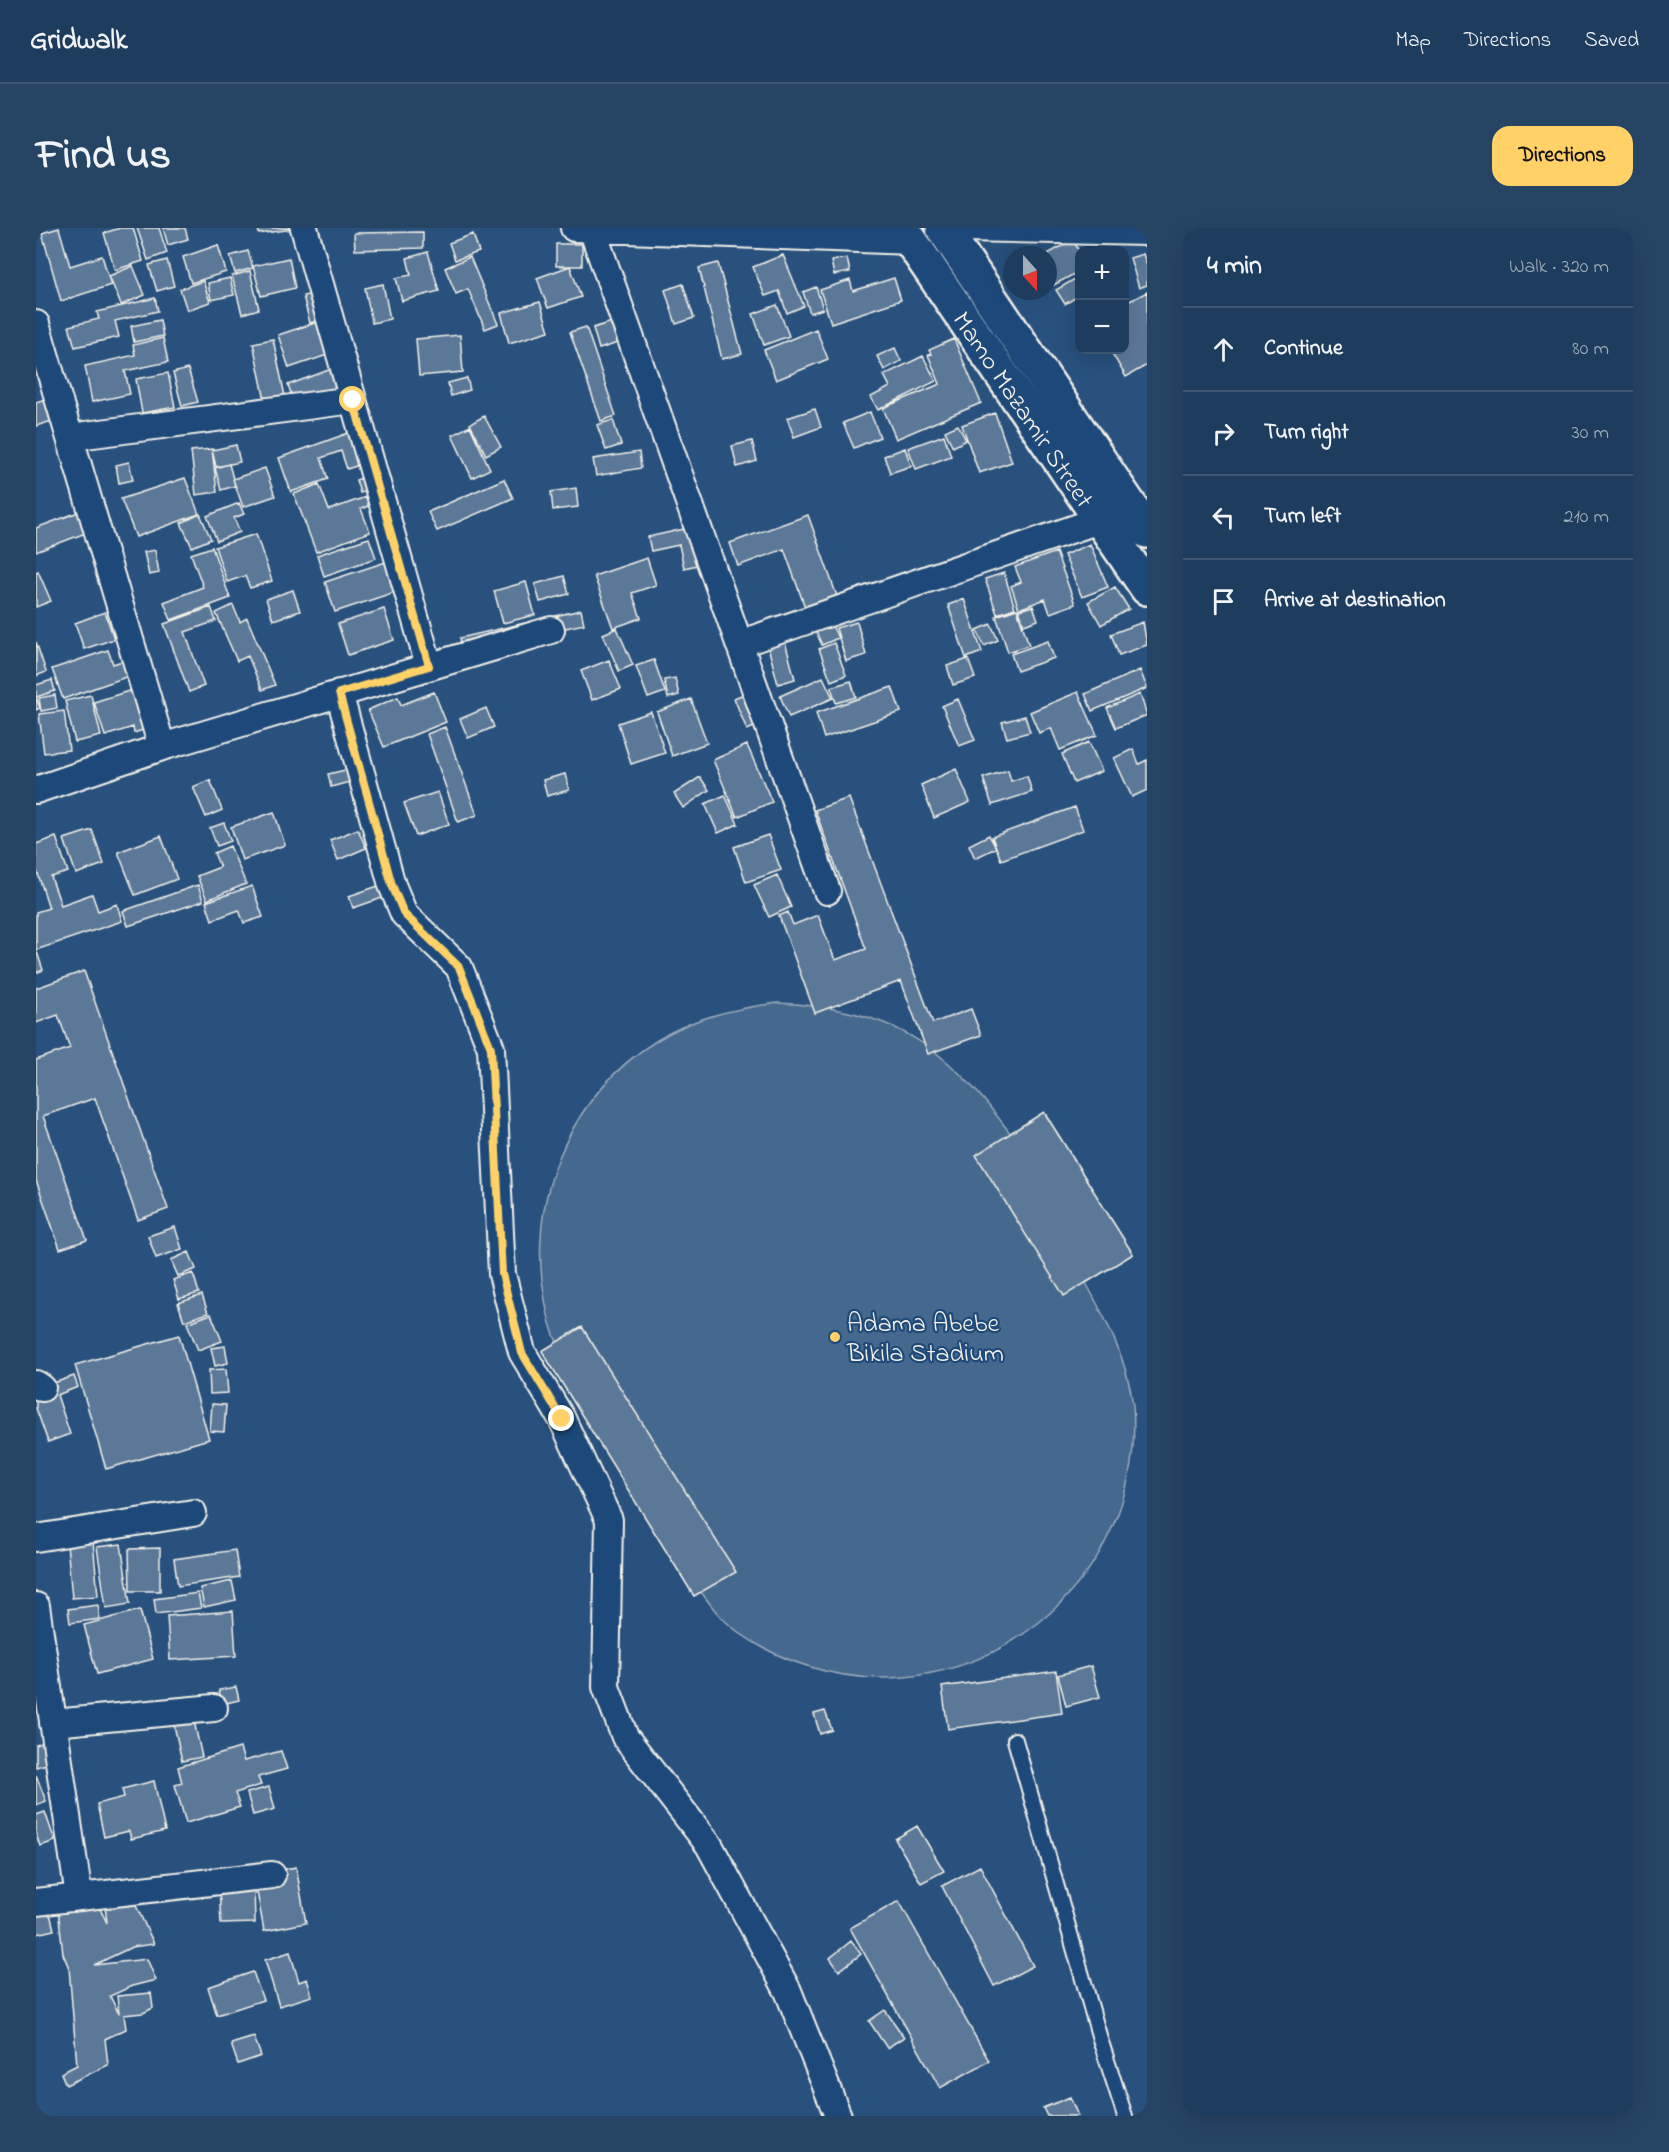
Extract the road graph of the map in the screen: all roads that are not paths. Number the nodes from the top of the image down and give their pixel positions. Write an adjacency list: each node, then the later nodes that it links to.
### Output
1 (304, 228): 9 (street)
2 (574, 228): 5 (street)
3 (943, 228): 12 (main road, Mamo Mazamir Street)
4 (963, 228): 6 (street)
5 (592, 229): 7 (street); 15 (street)
6 (1147, 232)
7 (907, 234): 11 (main road, Mamo Mazamir Street)
8 (36, 324): 10 (street)
9 (353, 400): 10 (street); 16 (street)
10 (70, 437): 18 (street)
11 (1099, 520): 13 (main road, Mamo Mazamir Street); 15 (street)
12 (1147, 531)
13 (1147, 588)
14 (551, 630): 16 (street)
15 (739, 644): 20 (street)
16 (429, 666): 17 (street)
17 (339, 693): 18 (street); 30 (street)
18 (162, 747): 19 (street)
19 (36, 790)
20 (827, 891)
21 (193, 1513): 22 (street)
22 (36, 1538)
23 (36, 1606): 25 (street)
24 (214, 1708): 25 (street)
25 (54, 1723): 28 (street)
26 (1015, 1740): 31 (lane)
27 (272, 1875): 28 (street)
28 (79, 1897): 29 (street)
29 (36, 1902)
30 (838, 2116)
31 (1125, 2116)

